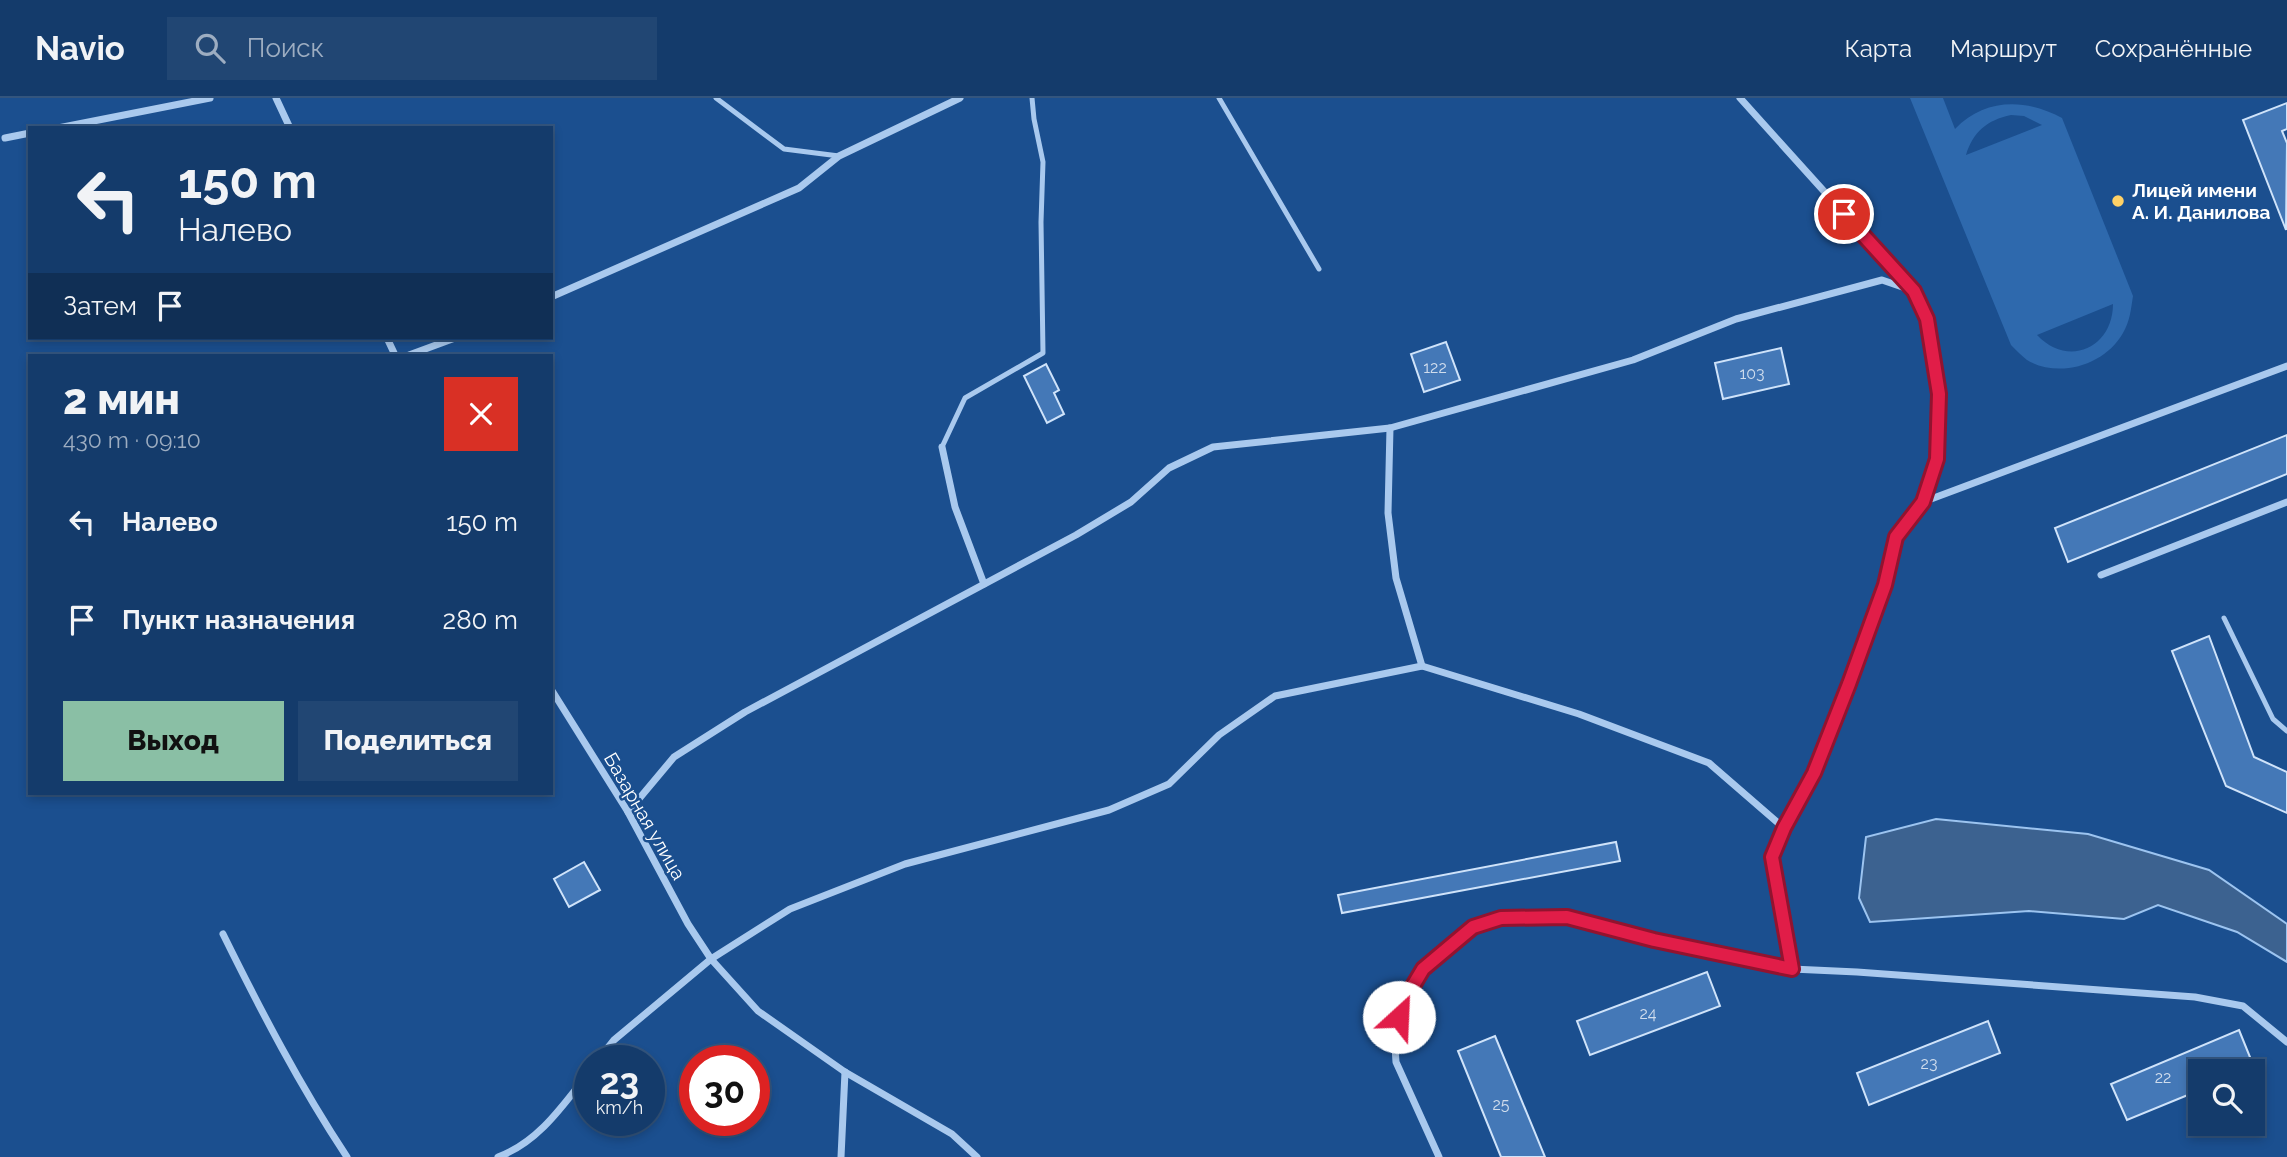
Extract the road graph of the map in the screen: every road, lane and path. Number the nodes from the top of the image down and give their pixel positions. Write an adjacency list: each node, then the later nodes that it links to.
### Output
1 (210, 98): 8 (street)
2 (276, 98): 9 (street)
3 (716, 98): 12 (lane)
4 (960, 98): 12 (street)
5 (1032, 98): 20 (lane)
6 (1219, 98): 13 (lane)
7 (1740, 98): 14 (street)
8 (68, 126)
9 (289, 126)
10 (28, 133): 11 (street)
11 (5, 138)
12 (839, 156): 15 (street)
13 (1319, 269)
14 (1914, 291): 19 (street); 21 (street)
15 (553, 295)
16 (450, 340): 17 (street)
17 (412, 354)
18 (2287, 366): 21 (street)
19 (1390, 428): 24 (street); 26 (street)
20 (942, 447): 24 (street)
21 (1923, 502): 30 (street)
22 (2287, 502): 23 (street)
23 (2101, 575)
24 (984, 584): 29 (street)
25 (2224, 618): 28 (lane)
26 (1422, 666): 30 (street); 32 (street)
27 (553, 692): 29 (street, Базарная улица)
28 (2287, 731)
29 (628, 812): 32 (street, Базарная улица)
30 (1784, 828): 33 (street)
31 (223, 934): 38 (street)
32 (711, 959): 35 (street); 36 (street, Базарная улица)
33 (1792, 969): 34 (street); 42 (street)
34 (2287, 1041)
35 (610, 1045)
36 (845, 1072): 40 (street); 41 (street, Базарная улица)
37 (574, 1091): 39 (street)
38 (347, 1157)
39 (498, 1157)
40 (841, 1157)
41 (977, 1157)
42 (1439, 1157)

